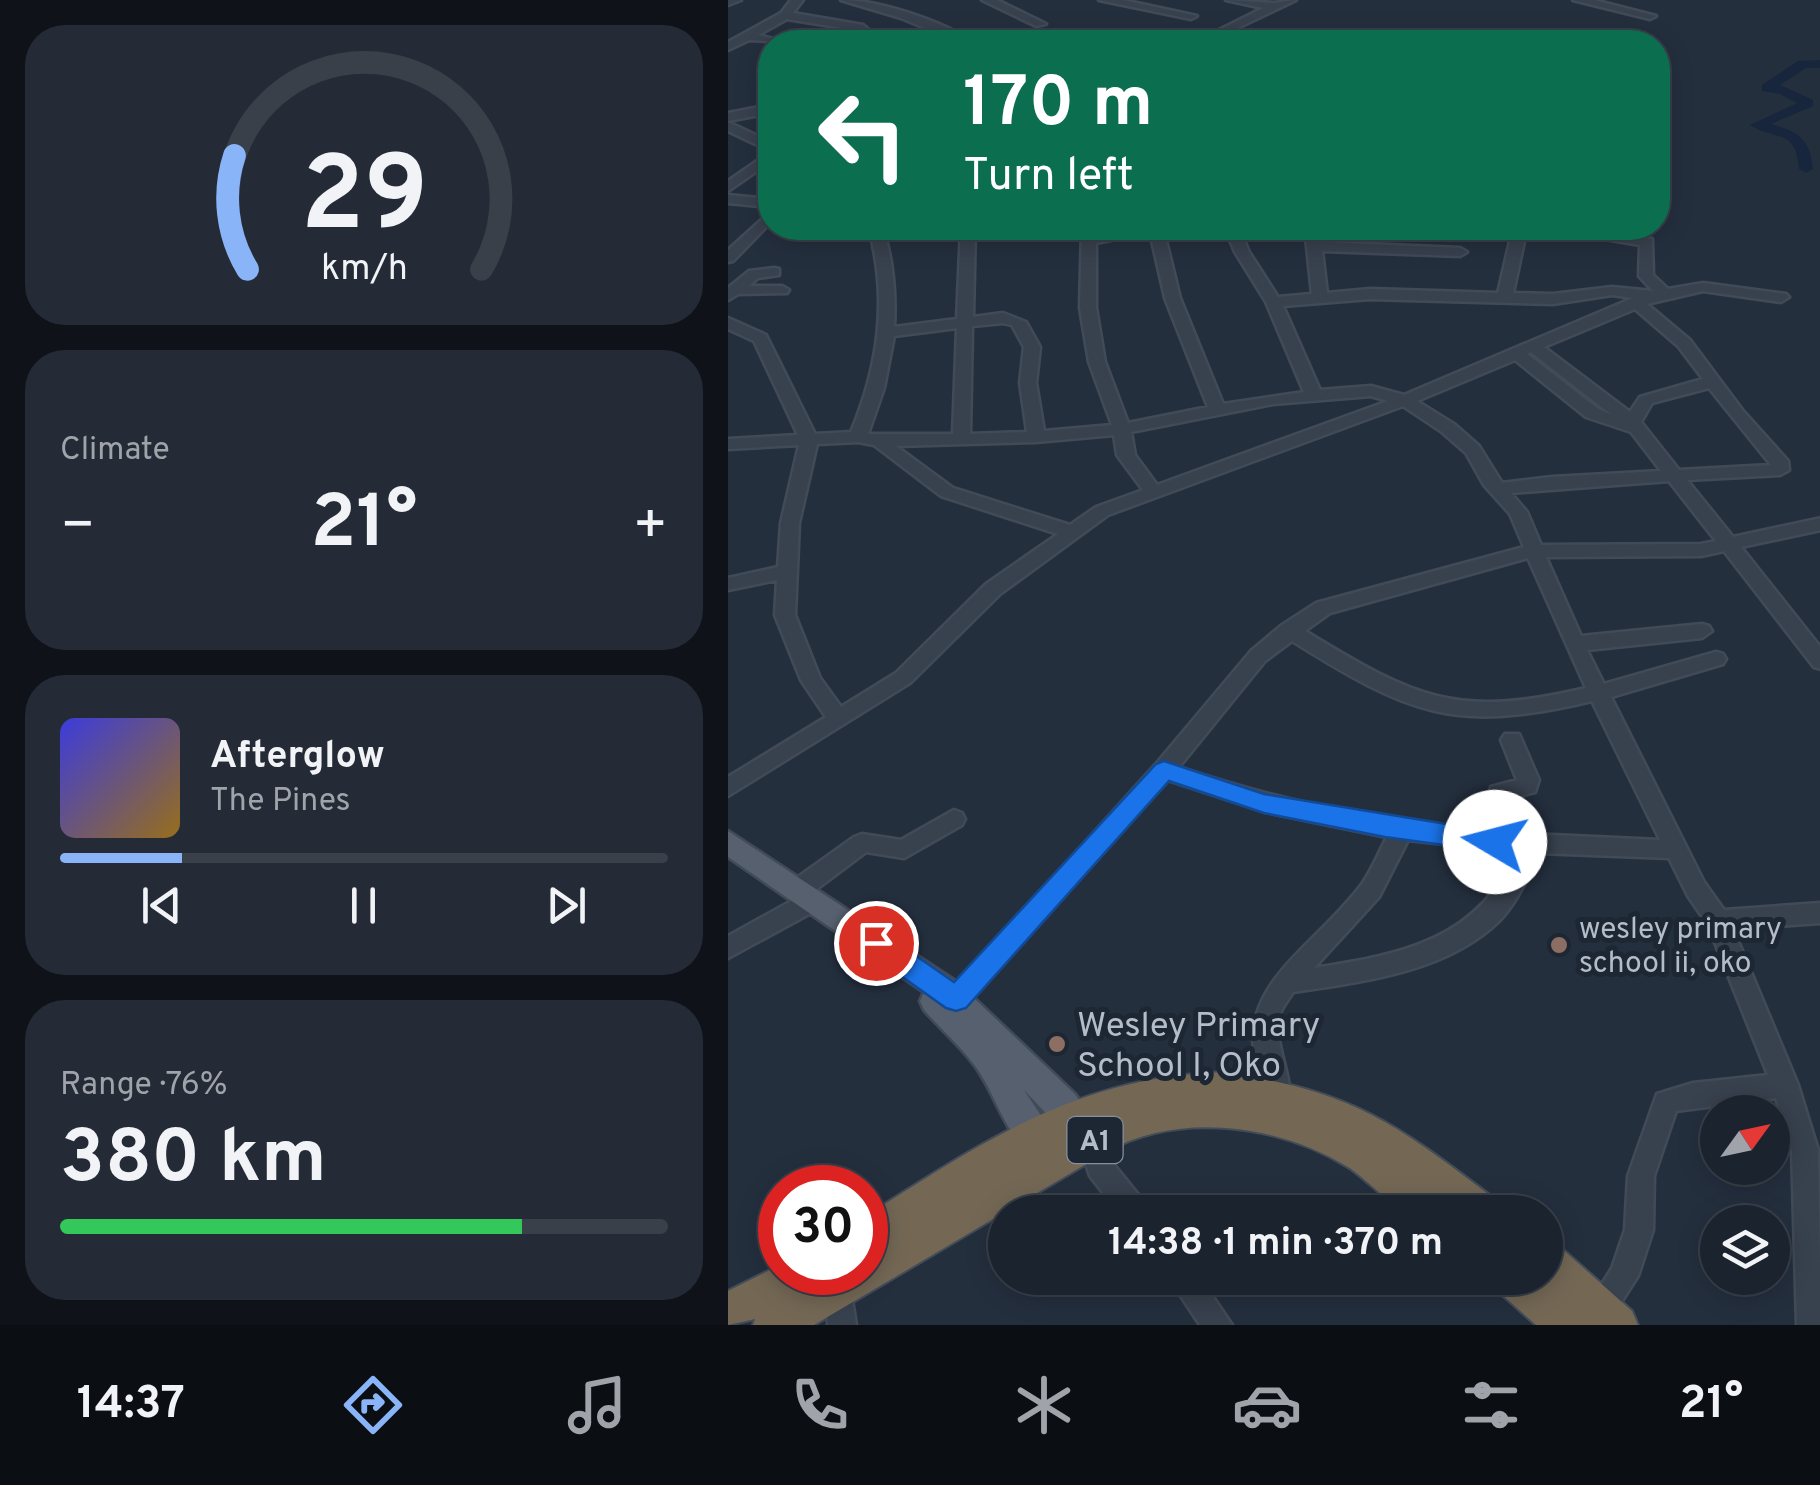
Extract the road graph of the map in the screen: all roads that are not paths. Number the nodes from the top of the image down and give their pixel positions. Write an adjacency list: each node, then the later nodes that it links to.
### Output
1 (796, 0): 11 (street)
2 (847, 0): 9 (street)
3 (892, 0): 9 (street)
4 (988, 0): 14 (street)
5 (1105, 0): 12 (street)
6 (1232, 0): 10 (street)
7 (1290, 0): 10 (street)
8 (1579, 0): 13 (street)
9 (874, 7): 17 (street)
10 (1272, 8): 18 (street)
11 (785, 15): 15 (street); 16 (street)
12 (1190, 16)
13 (1650, 16)
14 (1040, 24)
15 (762, 30)
16 (863, 30)
17 (935, 30)
18 (1225, 30)
19 (758, 33): 20 (street)
20 (752, 37): 21 (street); 22 (street)
21 (758, 38)
22 (728, 47)
23 (758, 114): 24 (street)
24 (729, 125): 25 (street)
25 (758, 141)
26 (758, 165): 27 (street)
27 (728, 187)
28 (728, 199): 29 (street)
29 (758, 203)
30 (758, 228): 41 (street)
31 (879, 240): 52 (street)
32 (968, 240): 50 (street)
33 (1091, 240): 59 (street)
34 (1158, 240): 57 (street)
35 (1237, 240): 49 (street)
36 (1313, 240): 39 (street)
37 (1518, 240): 46 (street)
38 (1645, 240): 47 (street)
39 (1314, 246): 40 (street); 45 (street)
40 (1460, 252)
41 (728, 258)
42 (774, 272): 44 (street)
43 (782, 290): 44 (street)
44 (732, 293)
45 (1320, 294): 46 (street); 49 (street)
46 (1506, 296): 47 (street)
47 (1650, 297): 48 (street); 53 (street); 54 (street)
48 (1781, 297)
49 (1274, 302): 55 (street)
50 (967, 322): 52 (street); 61 (street); 62 (street)
51 (728, 324): 63 (street)
52 (884, 332): 60 (street)
53 (1524, 350): 56 (street); 58 (street)
54 (1711, 382): 58 (street); 66 (street)
55 (1314, 396): 56 (street); 57 (street)
56 (1405, 400): 67 (street); 68 (street)
57 (1217, 409): 59 (street)
58 (1636, 427): 66 (street)
59 (1122, 429): 61 (street); 68 (street)
60 (858, 437): 63 (street); 64 (street)
61 (1036, 437): 62 (street)
62 (962, 438): 64 (street)
63 (809, 440): 65 (street); 73 (street)
64 (879, 440): 70 (street)
65 (728, 444)
66 (1677, 478): 67 (street); 71 (street)
67 (1498, 489): 72 (street)
68 (1154, 491): 70 (street)
69 (1820, 524): 71 (street)
70 (1069, 531): 81 (street)
71 (1726, 543): 72 (street); 79 (street)
72 (1531, 551): 75 (street); 77 (street)
73 (786, 572): 74 (street); 81 (street)
74 (728, 584)
75 (1289, 630): 80 (street); 83 (street)
76 (1702, 631): 77 (street)
77 (1574, 644): 80 (street)
78 (1716, 660): 80 (street)
79 (1820, 662)
80 (1598, 692): 90 (street)
81 (839, 720): 84 (street)
82 (1512, 740): 88 (street)
83 (1164, 770): 86 (street); 97 (street)
84 (728, 788)
85 (954, 820): 91 (street)
86 (1402, 830): 88 (street); 96 (street)
87 (728, 842): 91 (main road)
88 (1495, 842): 89 (street)
89 (1528, 847): 90 (street); 96 (street)
90 (1676, 848): 93 (street)
91 (806, 895): 94 (street); 95 (main road)
92 (1820, 913): 93 (street)
93 (1718, 920): 98 (street)
94 (728, 948)
95 (916, 972): 97 (main road); 100 (main road)
96 (1285, 983): 99 (street)
97 (956, 999): 101 (main road)
98 (1785, 1086): 102 (street); 114 (street)
99 (1278, 1096): 101 (highway, A1); 106 (highway, A1)
100 (1032, 1134): 101 (highway, A1); 103 (main road); 107 (highway, A1)
101 (1088, 1141): 103 (highway, A1); 104 (street); 105 (highway, A1)
102 (1813, 1150): 109 (street)
103 (1058, 1160): 112 (highway, A1)
104 (1124, 1195)
105 (1412, 1195)
106 (1459, 1195)
107 (888, 1223)
108 (1563, 1281): 114 (highway)
109 (1817, 1294): 117 (street)
110 (1196, 1295): 116 (street)
111 (1547, 1295): 114 (highway)
112 (830, 1296): 113 (highway, A1); 115 (highway, A1)
113 (728, 1312)
114 (1595, 1319)
115 (773, 1325)
116 (1218, 1325)
117 (1812, 1325)

